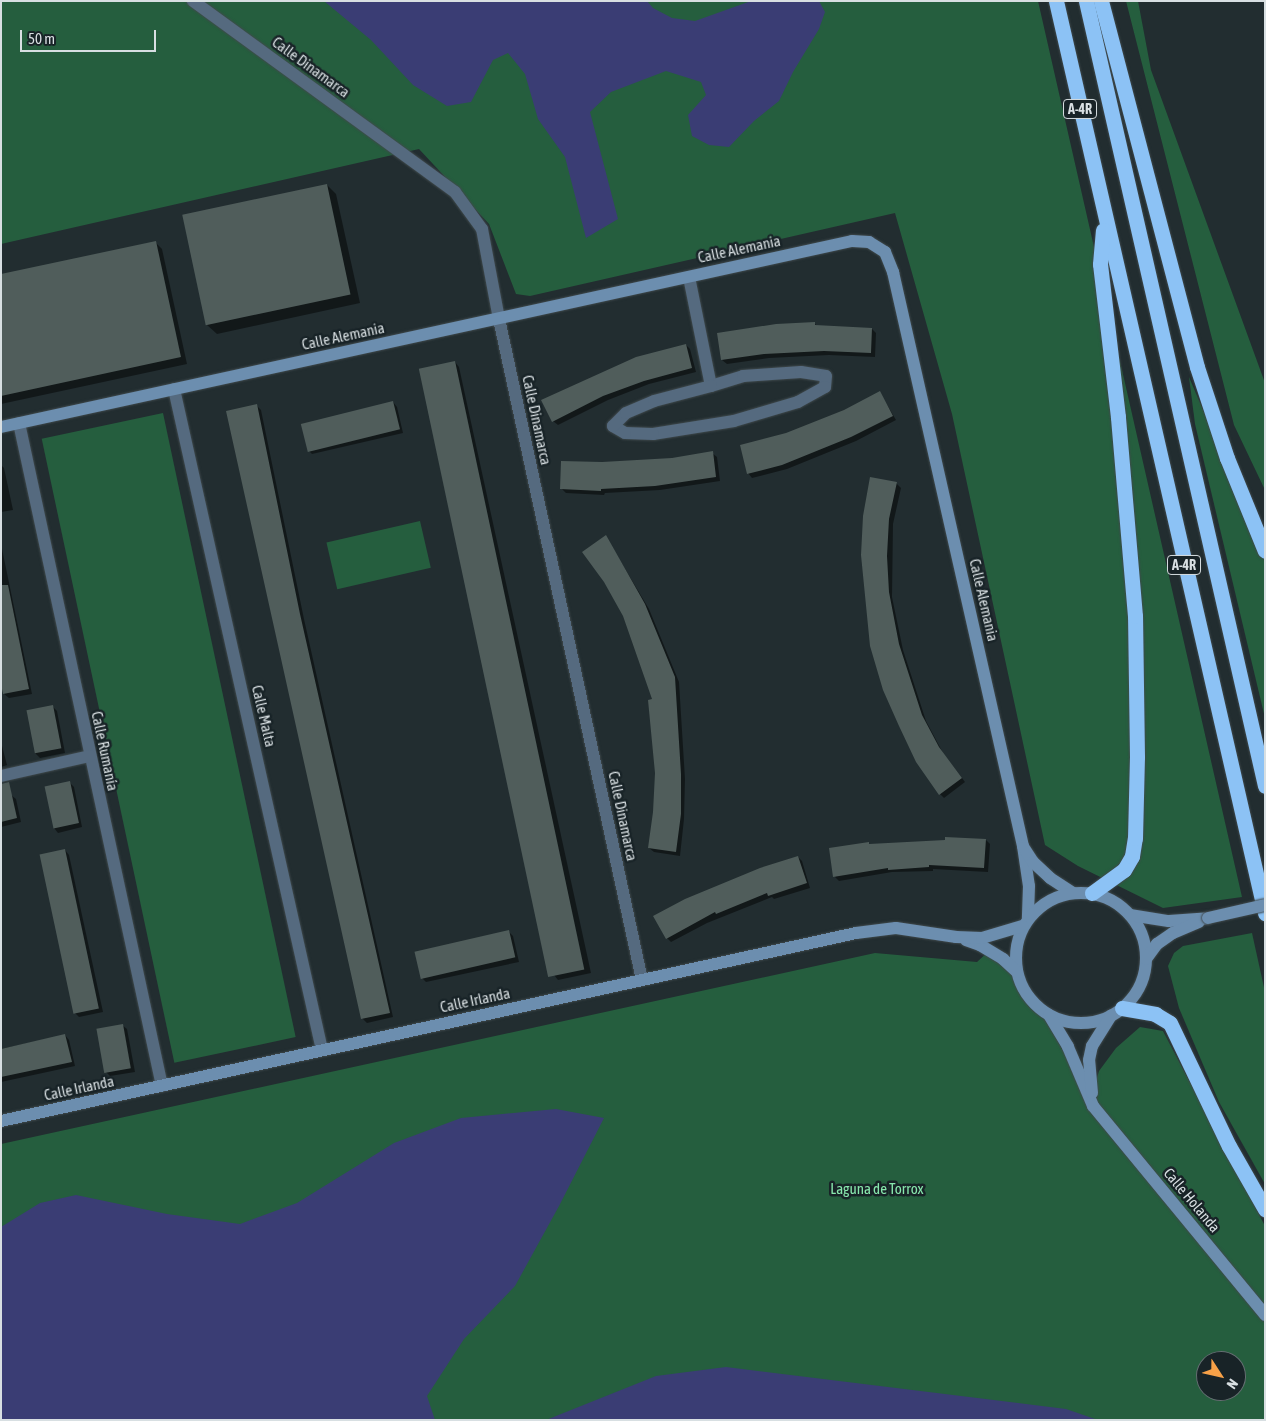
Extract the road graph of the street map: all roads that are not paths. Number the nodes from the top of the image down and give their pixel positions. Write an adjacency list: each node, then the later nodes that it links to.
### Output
1 (193, 1): 7 (street, Calle Dinamarca)
2 (1056, 1): 5 (highway, A-4R)
3 (1086, 1): 15 (highway, A-4R)
4 (1101, 1): 12 (highway)
5 (1104, 216): 18 (highway); 20 (highway, A-4R)
6 (689, 277): 7 (street, Calle Alemania); 8 (street); 16 (street, Calle Alemania)
7 (499, 319): 9 (street, Calle Alemania); 27 (street, Calle Dinamarca)
8 (711, 386): 8 (street)
9 (174, 389): 10 (street, Calle Alemania); 30 (street, Calle Malta)
10 (19, 423): 11 (street, Calle Alemania); 13 (street, Calle Rumanía)
11 (1, 427)
12 (1265, 551)
13 (90, 756): 14 (street); 31 (street, Calle Rumanía)
14 (1, 776)
15 (1265, 786)
16 (1022, 846): 17 (street, Calle Alemania); 23 (street, Calle Alemania)
17 (1073, 893): 18 (street); 23 (street)
18 (1092, 893): 21 (street)
19 (1265, 905): 22 (street, bridge)
20 (1265, 913)
21 (1130, 915): 22 (street); 25 (street)
22 (1208, 918): 25 (street)
23 (1025, 922): 24 (street, Calle Irlanda); 26 (street)
24 (956, 937): 26 (street, Calle Irlanda); 27 (street, Calle Irlanda)
25 (1146, 959): 28 (street)
26 (1017, 972): 29 (street)
27 (642, 980): 30 (street, Calle Irlanda)
28 (1117, 1012): 29 (street); 32 (street); 34 (highway)
29 (1049, 1015): 32 (street, Calle Holanda)
30 (322, 1050): 31 (street, Calle Irlanda)
31 (162, 1086): 33 (street, Calle Irlanda)
32 (1093, 1106): 35 (street, Calle Holanda)
33 (1, 1121)
34 (1265, 1209)
35 (1265, 1315)

